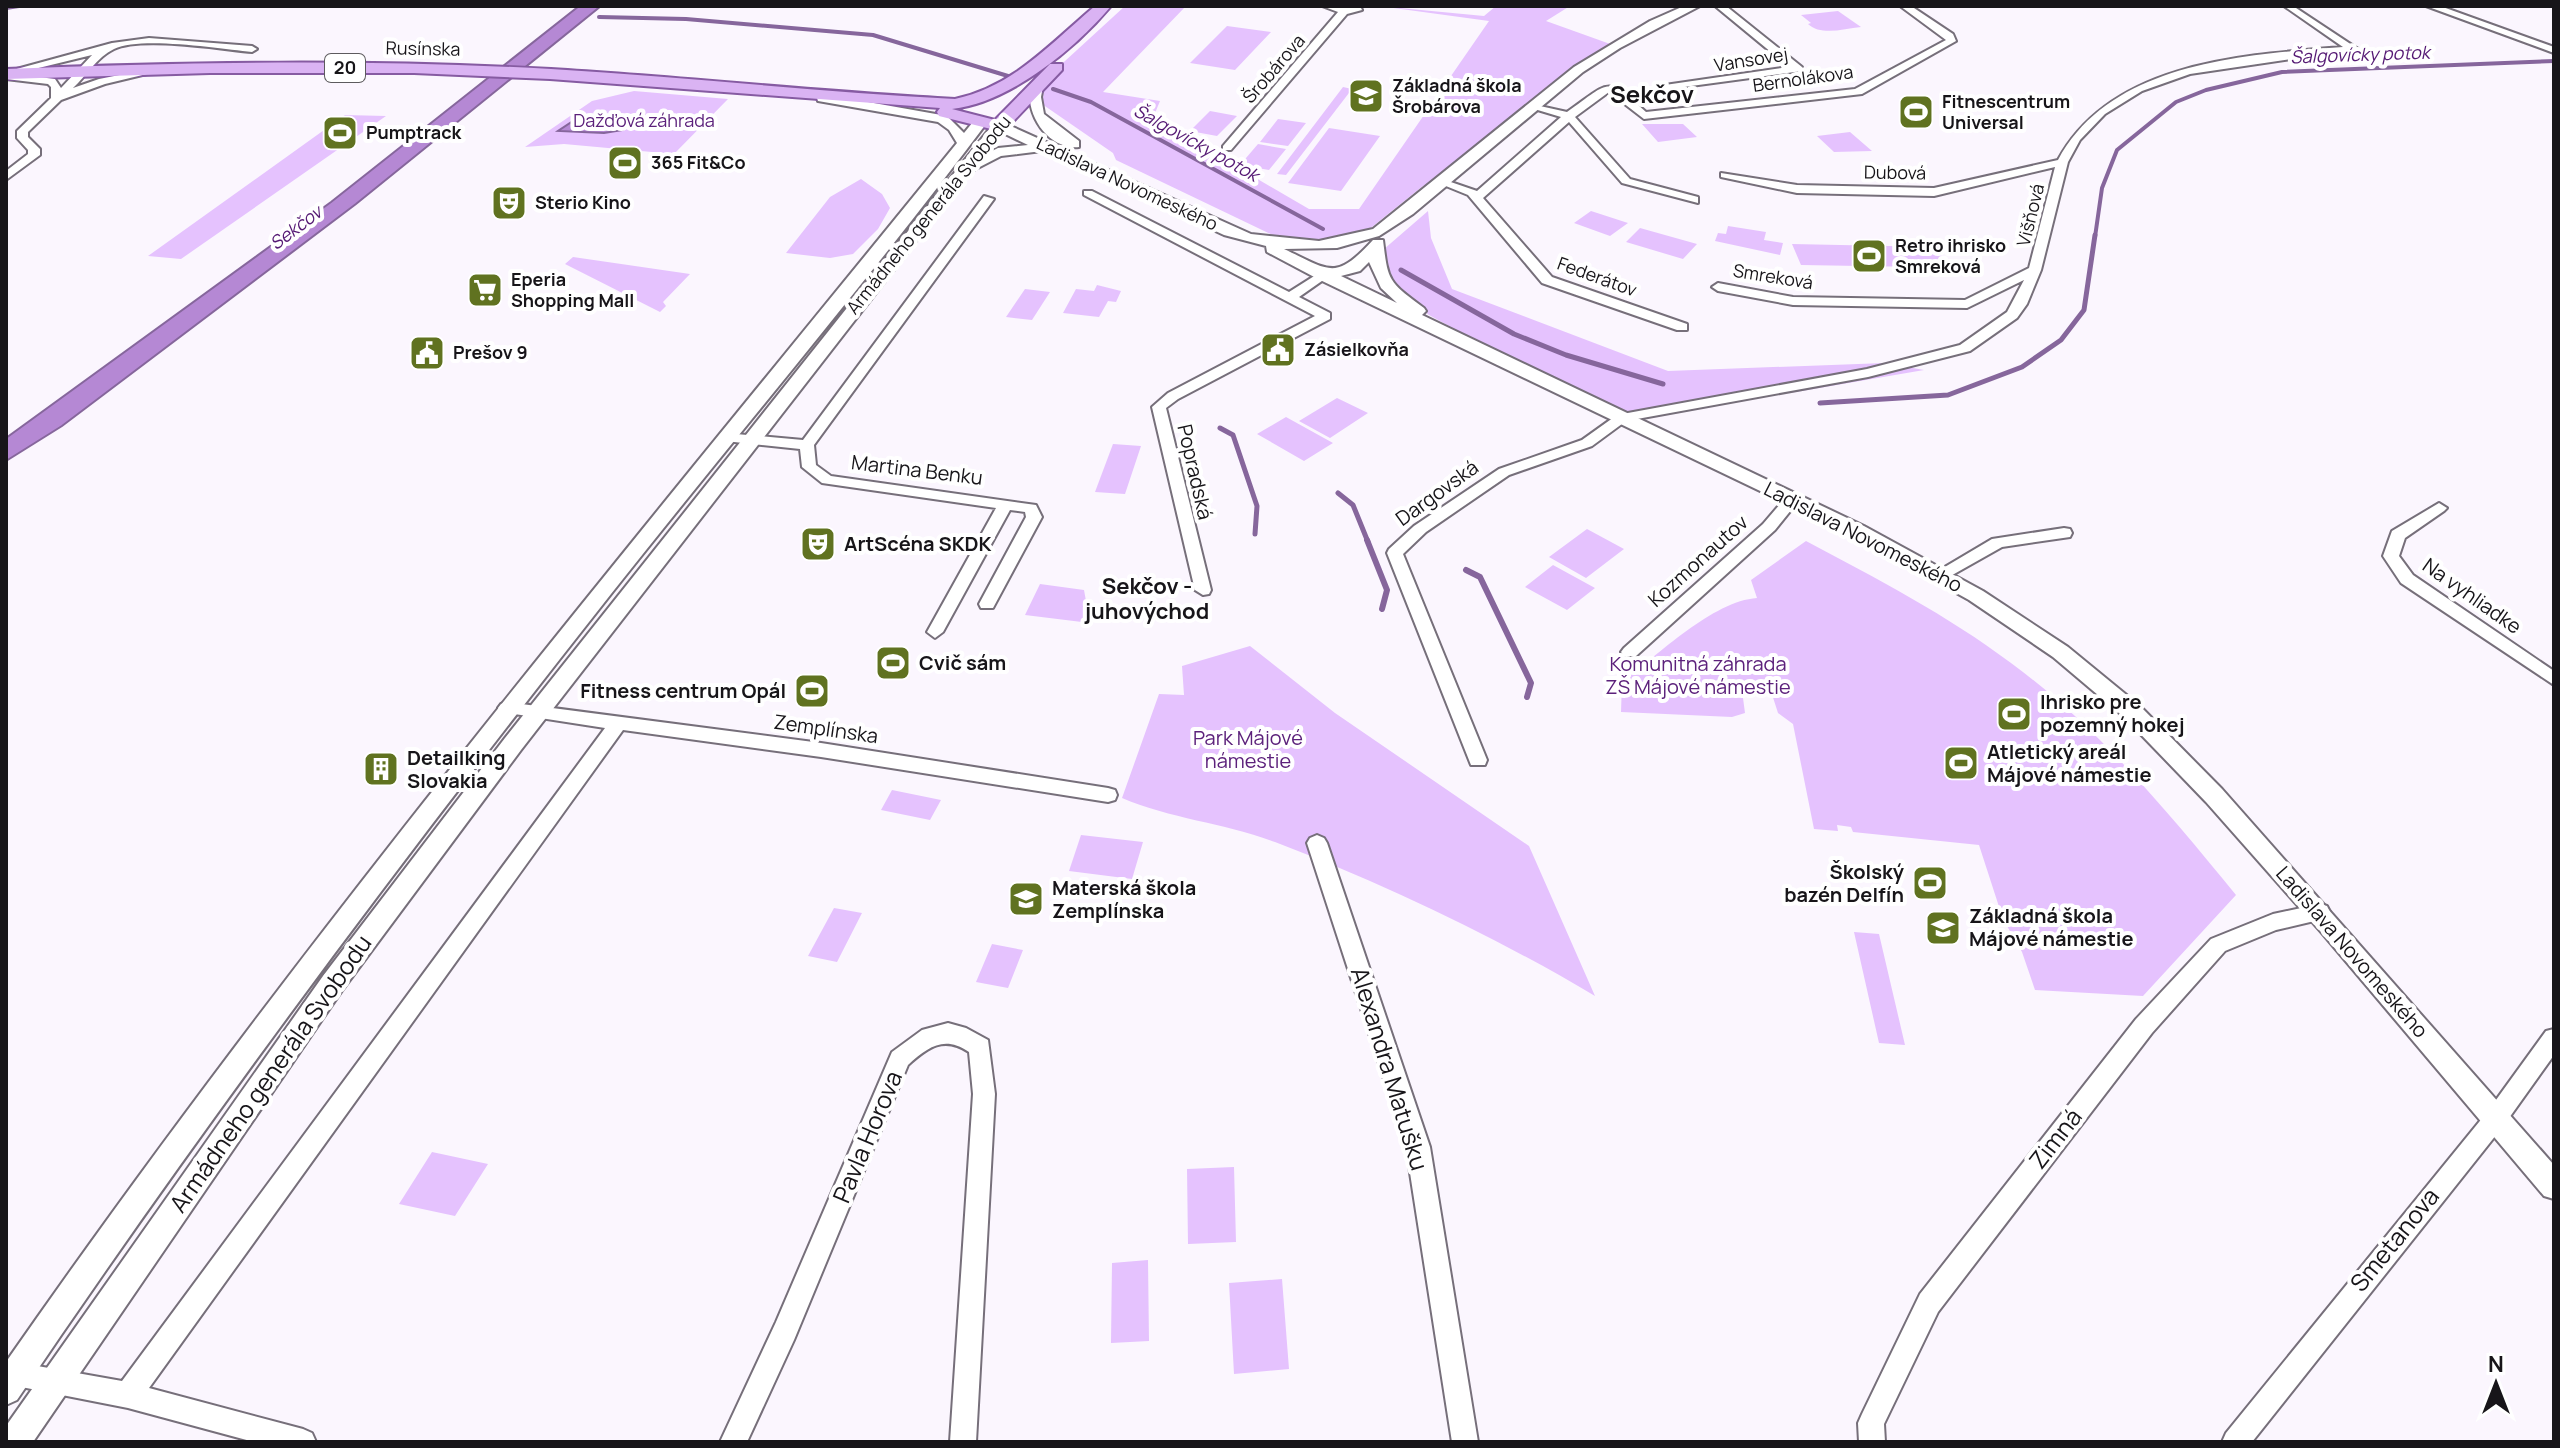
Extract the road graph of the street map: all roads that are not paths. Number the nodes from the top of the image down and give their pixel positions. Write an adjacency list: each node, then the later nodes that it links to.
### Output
1 (1104, 6): 16 (main road, Armádneho generála Svobodu / 20)
2 (1123, 6): 16 (main road, Armádneho generála Svobodu / 20)
3 (1327, 6): 9 (street)
4 (1694, 6): 22 (street)
5 (1720, 6): 18 (street, Vansovej)
6 (1905, 6): 23 (street, Bernolákova)
7 (2431, 6): 12 (street)
8 (2288, 7): 28 (street, Višňová)
9 (1345, 8): 26 (street, Šrobárova)
10 (105, 49): 11 (street); 14 (street); 15 (street)
11 (252, 49)
12 (2554, 50)
13 (168, 69): 14 (main road, Rusínska / 20); 17 (main road, Rusínska / 20); 19 (street)
14 (86, 70): 15 (main road, Rusínska / 20); 19 (street)
15 (6, 74): 19 (street)
16 (1033, 79): 21 (main road, Armádneho generála Svobodu / 20); 24 (main road, Armádneho generála Svobodu / 20); 29 (street)
17 (758, 89): 20 (main road, Rusínska / 20); 21 (main road, Rusínska / 20)
18 (1658, 89)
19 (56, 98): 32 (street)
20 (823, 98): 24 (main road, Rusínska / 20); 25 (street)
21 (935, 103): 24 (main road)
22 (1535, 106): 23 (street); 33 (street)
23 (1569, 116): 35 (street); 37 (street)
24 (994, 120): 25 (street, Armádneho generála Svobodu); 27 (street, Ladislava Novomeského); 29 (street, Ladislava Novomeského); 30 (street, Armádneho generála Svobodu)
25 (963, 142): 49 (street, Armádneho generála Svobodu)
26 (1227, 148)
27 (1055, 149): 30 (street); 39 (street, Ladislava Novomeského)
28 (2062, 162): 31 (street, Dubová); 40 (street, Višňová)
29 (1106, 163): 39 (street, Ladislava Novomeského)
30 (959, 174): 50 (street, Armádneho generála Svobodu)
31 (1725, 175)
32 (6, 177)
33 (1442, 182): 35 (street, Federátov); 38 (street)
34 (1088, 193): 43 (street)
35 (1476, 198): 46 (street, Federátov)
36 (988, 199): 51 (street, Armádneho generála Svobodu)
37 (1694, 200)
38 (1376, 236): 39 (street); 41 (street); 47 (street)
39 (1256, 241): 41 (street, Ladislava Novomeského)
40 (2035, 270): 44 (street, Smreková); 45 (street, Višňová)
41 (1323, 276): 43 (street); 47 (street, Ladislava Novomeského)
42 (1718, 287): 44 (street, Smreková)
43 (1290, 297): 57 (street, Popradská)
44 (1967, 304): 45 (street, Smreková)
45 (2004, 319): 48 (street, Višňová)
46 (1682, 327)
47 (1470, 344): 48 (street, Ladislava Novomeského)
48 (1622, 418): 52 (street, Ladislava Novomeského); 65 (street, Dargovská)
49 (725, 437): 50 (street); 62 (street, Armádneho generála Svobodu)
50 (752, 440): 51 (street); 63 (street, Armádneho generála Svobodu)
51 (807, 445): 53 (street, Martina Benku)
52 (1792, 499): 56 (street, Ladislava Novomeského); 60 (street, Kozmonautov)
53 (1006, 503): 58 (street, Martina Benku); 59 (street, Martina Benku)
54 (2439, 508): 61 (street, Na vyhliadke)
55 (2064, 533): 56 (street)
56 (1941, 574): 68 (street, Ladislava Novomeského)
57 (1203, 590)
58 (987, 604)
59 (935, 632)
60 (1630, 652)
61 (2554, 679)
62 (507, 708): 63 (street); 72 (street, Armádneho generála Svobodu)
63 (537, 712): 64 (street, Zemplínska); 73 (street, Armádneho generála Svobodu)
64 (618, 723): 66 (street, Zemplínska); 74 (street)
65 (1478, 760)
66 (1108, 795)
67 (1317, 843): 79 (street, Alexandra Matušku)
68 (2320, 912): 70 (street, Ladislava Novomeského); 80 (street, Zimná)
69 (2554, 1038): 70 (street, Smetanova)
70 (2496, 1118): 71 (street, Ladislava Novomeského); 81 (street, Smetanova)
71 (2554, 1186)
72 (11, 1382): 73 (street)
73 (53, 1382): 74 (street); 75 (street, Armádneho generála Svobodu)
74 (128, 1395): 76 (street)
75 (14, 1442)
76 (303, 1442)
77 (733, 1442): 78 (street, Pavla Horova)
78 (963, 1442)
79 (1465, 1442)
80 (1872, 1442)
81 (2235, 1442)

